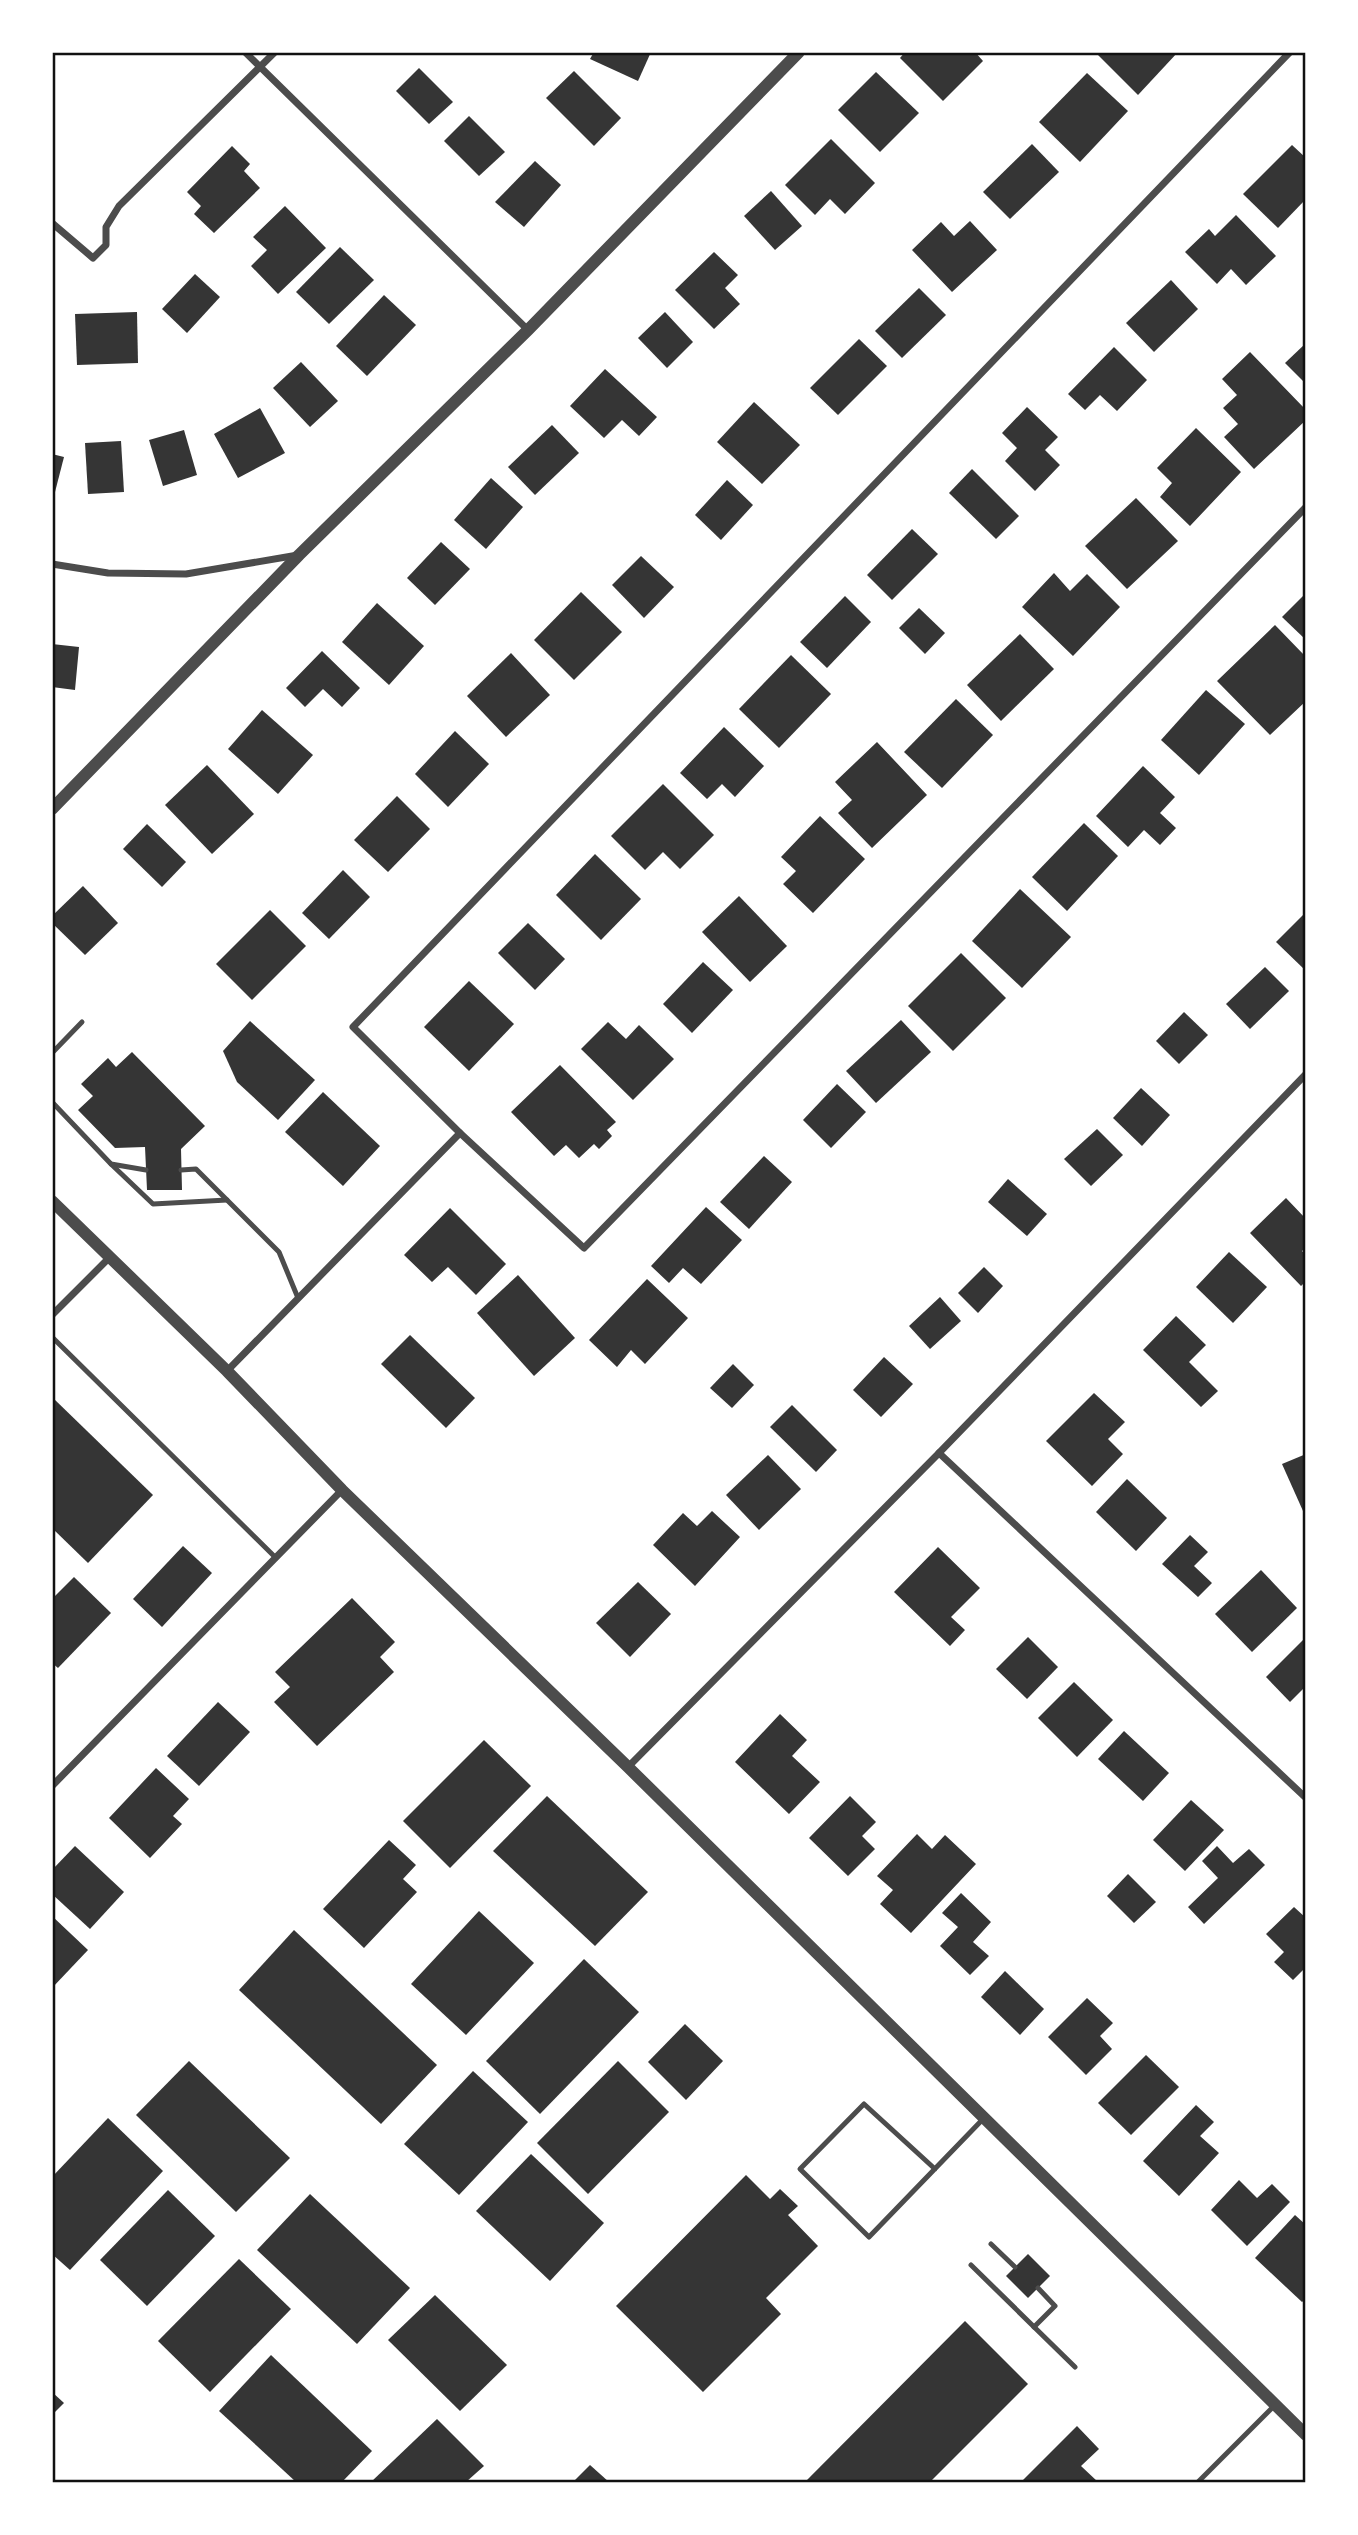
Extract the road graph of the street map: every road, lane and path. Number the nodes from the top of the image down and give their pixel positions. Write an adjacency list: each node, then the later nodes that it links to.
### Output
1 (244, 52): 5 (street)
2 (275, 52): 5 (street)
3 (1290, 52): 16 (street)
4 (793, 55): 7 (street)
5 (260, 67): 6 (street); 7 (street)
6 (52, 223)
7 (528, 330): 9 (street)
8 (1306, 507): 16 (street)
9 (299, 555): 10 (street); 11 (street)
10 (52, 564)
11 (52, 809)
12 (82, 1022): 13 (lane)
13 (52, 1054)
14 (1306, 1074): 27 (street)
15 (52, 1102): 17 (lane)
16 (460, 1133): 23 (street)
17 (111, 1164): 18 (lane); 20 (lane)
18 (146, 1170)
19 (181, 1170): 20 (lane)
20 (227, 1200): 23 (lane)
21 (52, 1201): 22 (street)
22 (109, 1258): 24 (street); 26 (street)
23 (298, 1298): 26 (street)
24 (52, 1315)
25 (52, 1337): 29 (lane)
26 (227, 1371): 28 (street)
27 (939, 1453): 30 (street); 32 (street)
28 (342, 1490): 29 (street); 30 (street)
29 (276, 1559): 31 (street)
30 (628, 1767): 33 (street)
31 (52, 1786)
32 (1306, 1798)
33 (984, 2118): 34 (lane); 41 (street)
34 (934, 2169): 34 (lane)
35 (991, 2244): 37 (lane)
36 (971, 2265): 39 (lane)
37 (1015, 2267)
38 (1038, 2288): 39 (lane)
39 (1034, 2327): 40 (lane)
40 (1075, 2367)
41 (1275, 2405): 42 (street); 43 (lane)
42 (1306, 2435)
43 (1198, 2483)

